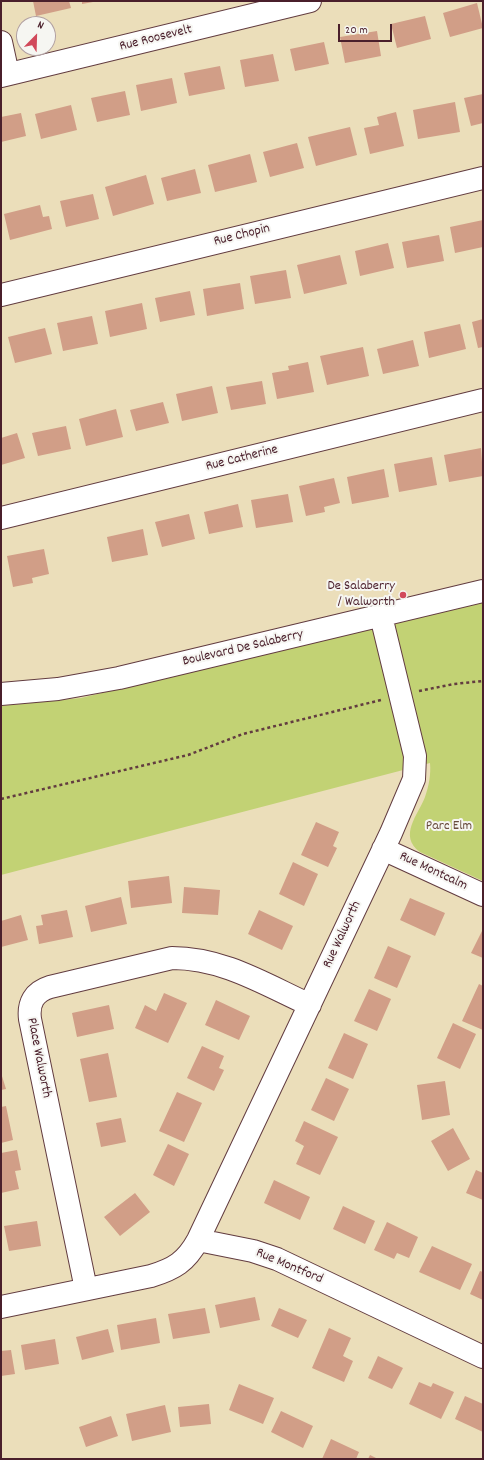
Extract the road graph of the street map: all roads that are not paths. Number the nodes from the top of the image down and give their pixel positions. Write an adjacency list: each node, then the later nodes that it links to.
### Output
1 (310, 1): 3 (street, Rue Roosevelt)
2 (1, 42): 3 (street)
3 (4, 75)
4 (483, 178): 5 (street, Rue Chopin)
5 (1, 294)
6 (483, 400): 7 (street, Rue Catherine)
7 (1, 518)
8 (483, 591): 9 (street, Boulevard De Salaberry)
9 (381, 616): 10 (street, Boulevard De Salaberry); 11 (street, Rue Walworth)
10 (1, 694)
11 (384, 849): 12 (street, Rue Montcalm); 13 (street, Rue Walworth)
12 (483, 895)
13 (310, 1005): 14 (street, Rue Walworth); 15 (street, Place Walworth)
14 (198, 1240): 15 (street); 17 (street, Rue Montford)
15 (86, 1289): 16 (street)
16 (1, 1307)
17 (483, 1357)

